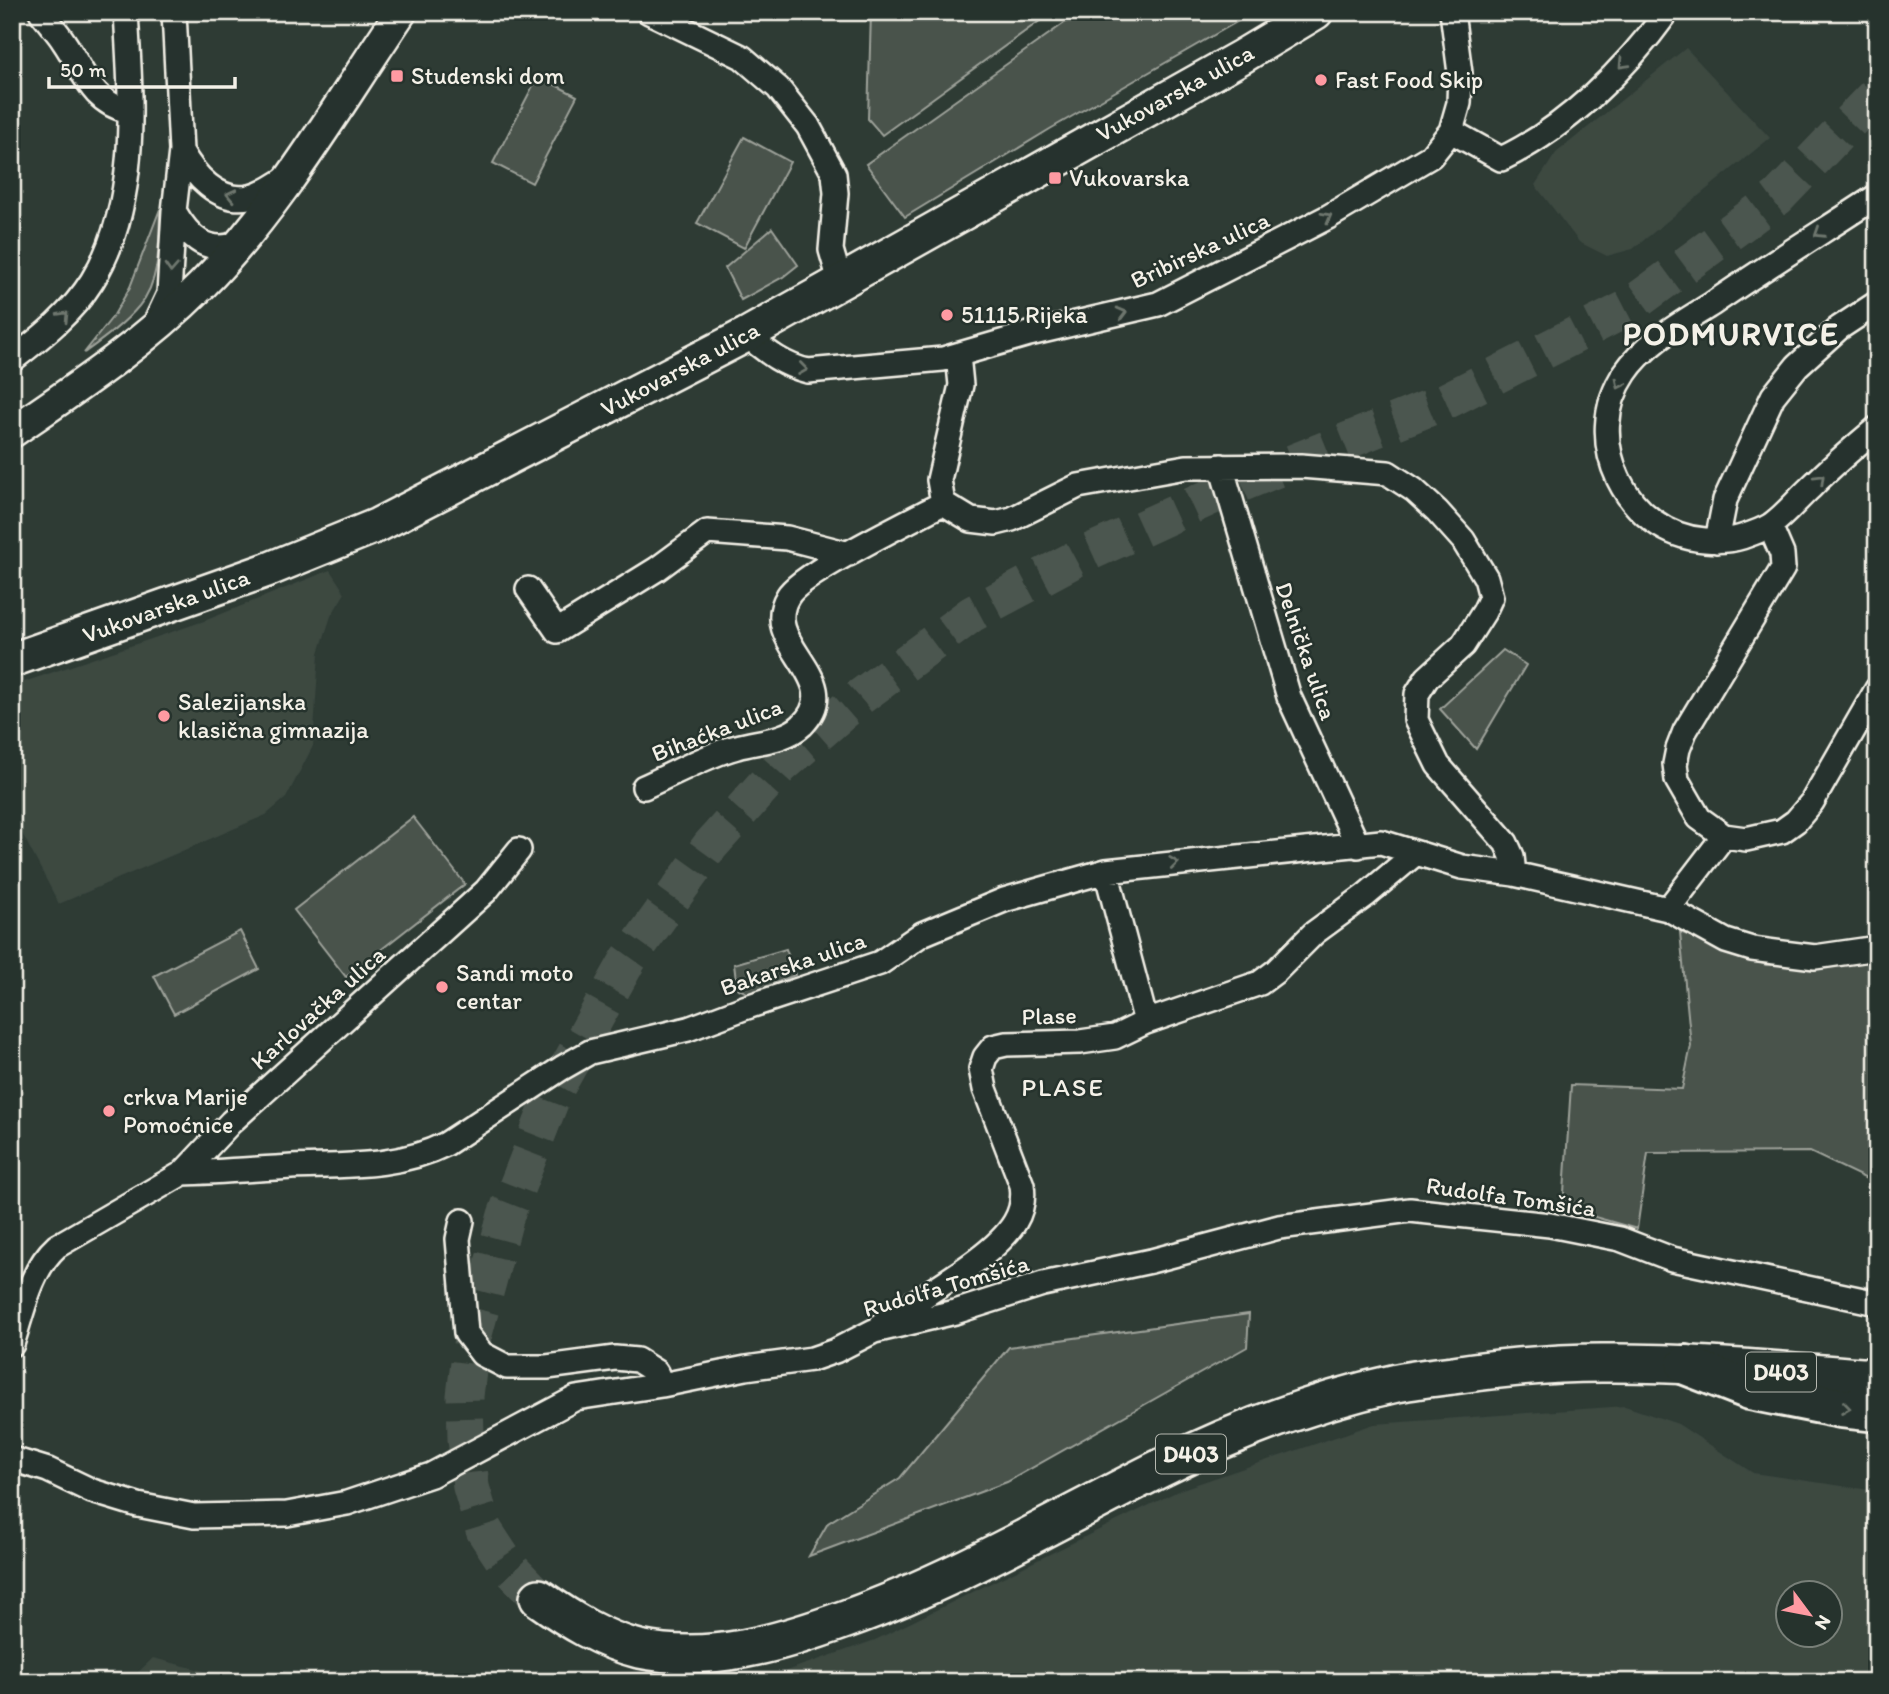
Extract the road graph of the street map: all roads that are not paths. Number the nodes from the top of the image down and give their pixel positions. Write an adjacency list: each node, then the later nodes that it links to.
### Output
1 (41, 12): 9 (street)
2 (126, 12): 9 (street)
3 (174, 12): 11 (street)
4 (401, 12): 12 (street)
5 (649, 12): 16 (street)
6 (1316, 12): 16 (main road, Vukovarska ulica)
7 (1452, 12): 10 (street, Bribirska ulica)
8 (1667, 12): 10 (street, one-way to 10)
9 (129, 111): 21 (street, one-way to 9)
10 (1451, 131): 20 (street, Bribirska ulica, one-way to 10)
11 (181, 151): 12 (street, one-way to 11); 14 (street)
12 (293, 174): 15 (street)
13 (1877, 196): 27 (street, one-way to 27)
14 (174, 211): 15 (street); 18 (street, one-way to 18)
15 (240, 243): 18 (street)
16 (840, 281): 19 (main road, Vukovarska ulica)
17 (1877, 303): 27 (street)
18 (152, 332): 23 (street)
19 (746, 335): 20 (street, Bribirska ulica, one-way to 20); 30 (main road, Vukovarska ulica)
20 (958, 355): 25 (street)
21 (12, 360)
22 (1877, 428): 26 (street, one-way to 22)
23 (12, 432)
24 (1221, 466): 25 (street); 34 (street, Delnička ulica); 38 (street)
25 (943, 503): 28 (street, Bihaćka ulica)
26 (1770, 526): 27 (street); 33 (street)
27 (1717, 541)
28 (849, 554): 29 (street); 32 (street, Bihaćka ulica)
29 (528, 589)
30 (12, 660)
31 (1877, 689): 33 (street)
32 (644, 787)
33 (1724, 836): 39 (street)
34 (1359, 846): 36 (street, Bakarska ulica); 37 (street, Bakarska ulica, one-way to 34)
35 (519, 850): 42 (street, Karlovačka ulica)
36 (1416, 853): 38 (street, Bakarska ulica); 41 (street, Plase)
37 (1106, 871): 41 (street); 42 (street, Bakarska ulica)
38 (1514, 874): 39 (street, Bakarska ulica)
39 (1668, 909): 40 (street, Bakarska ulica)
40 (1877, 948)
41 (1146, 1022): 45 (street, Plase)
42 (183, 1172): 46 (street, Karlovačka ulica)
43 (462, 1220): 49 (street)
44 (1877, 1303): 45 (street, Rudolfa Tomšića)
45 (874, 1331): 49 (street, Rudolfa Tomšića)
46 (12, 1344)
47 (1686, 1365): 48 (main road, D403); 50 (highway, one-way to 50); 52 (main road, D403)
48 (1877, 1378)
49 (662, 1385): 51 (street, Rudolfa Tomšića)
50 (1877, 1412)
51 (12, 1459)
52 (539, 1598)

